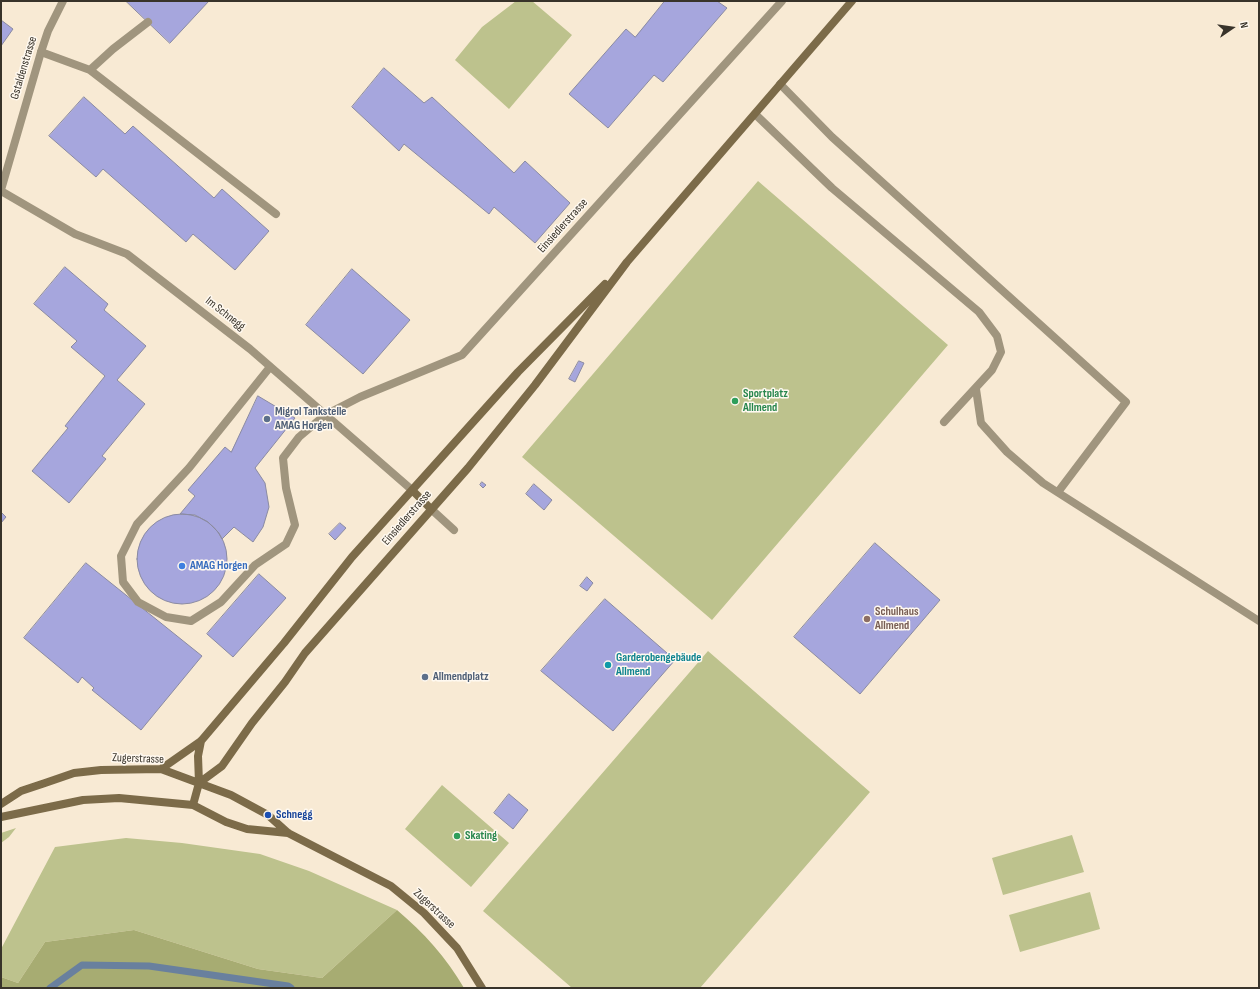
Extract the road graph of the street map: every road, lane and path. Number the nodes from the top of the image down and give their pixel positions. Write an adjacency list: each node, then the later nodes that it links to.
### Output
1 (63, 1): 5 (street, Gstaldenstrasse)
2 (782, 1): 14 (street, Einsiedlerstrasse)
3 (852, 1): 7 (main road, Einsiedlerstrasse)
4 (148, 22): 6 (street)
5 (41, 52): 6 (street); 9 (street, Gstaldenstrasse)
6 (90, 70): 10 (street)
7 (780, 84): 8 (main road, Einsiedlerstrasse); 17 (street)
8 (755, 114): 11 (main road, Einsiedlerstrasse); 13 (street)
9 (1, 190): 12 (street, Im Schnegg)
10 (276, 214)
11 (627, 262): 16 (main road, Einsiedlerstrasse); 18 (main road, Einsiedlerstrasse)
12 (270, 367): 14 (street, Im Schnegg); 14 (street, Einsiedlerstrasse)
13 (976, 389): 15 (street); 17 (street)
14 (325, 415): 16 (street, Im Schnegg)
15 (944, 422)
16 (412, 490): 18 (main road); 21 (main road, Einsiedlerstrasse)
17 (1058, 492): 20 (street)
18 (431, 509): 19 (street); 23 (main road, Einsiedlerstrasse)
19 (454, 530)
20 (1259, 621)
21 (201, 742): 22 (main road, Einsiedlerstrasse); 23 (main road)
22 (161, 769): 23 (main road, Zugerstrasse); 24 (main road, Zugerstrasse)
23 (199, 783): 25 (main road); 27 (main road, Zugerstrasse)
24 (1, 804)
25 (193, 805): 26 (main road, Zugerstrasse); 27 (main road, Zugerstrasse)
26 (1, 817)
27 (288, 833): 28 (main road, Zugerstrasse)
28 (482, 988)

